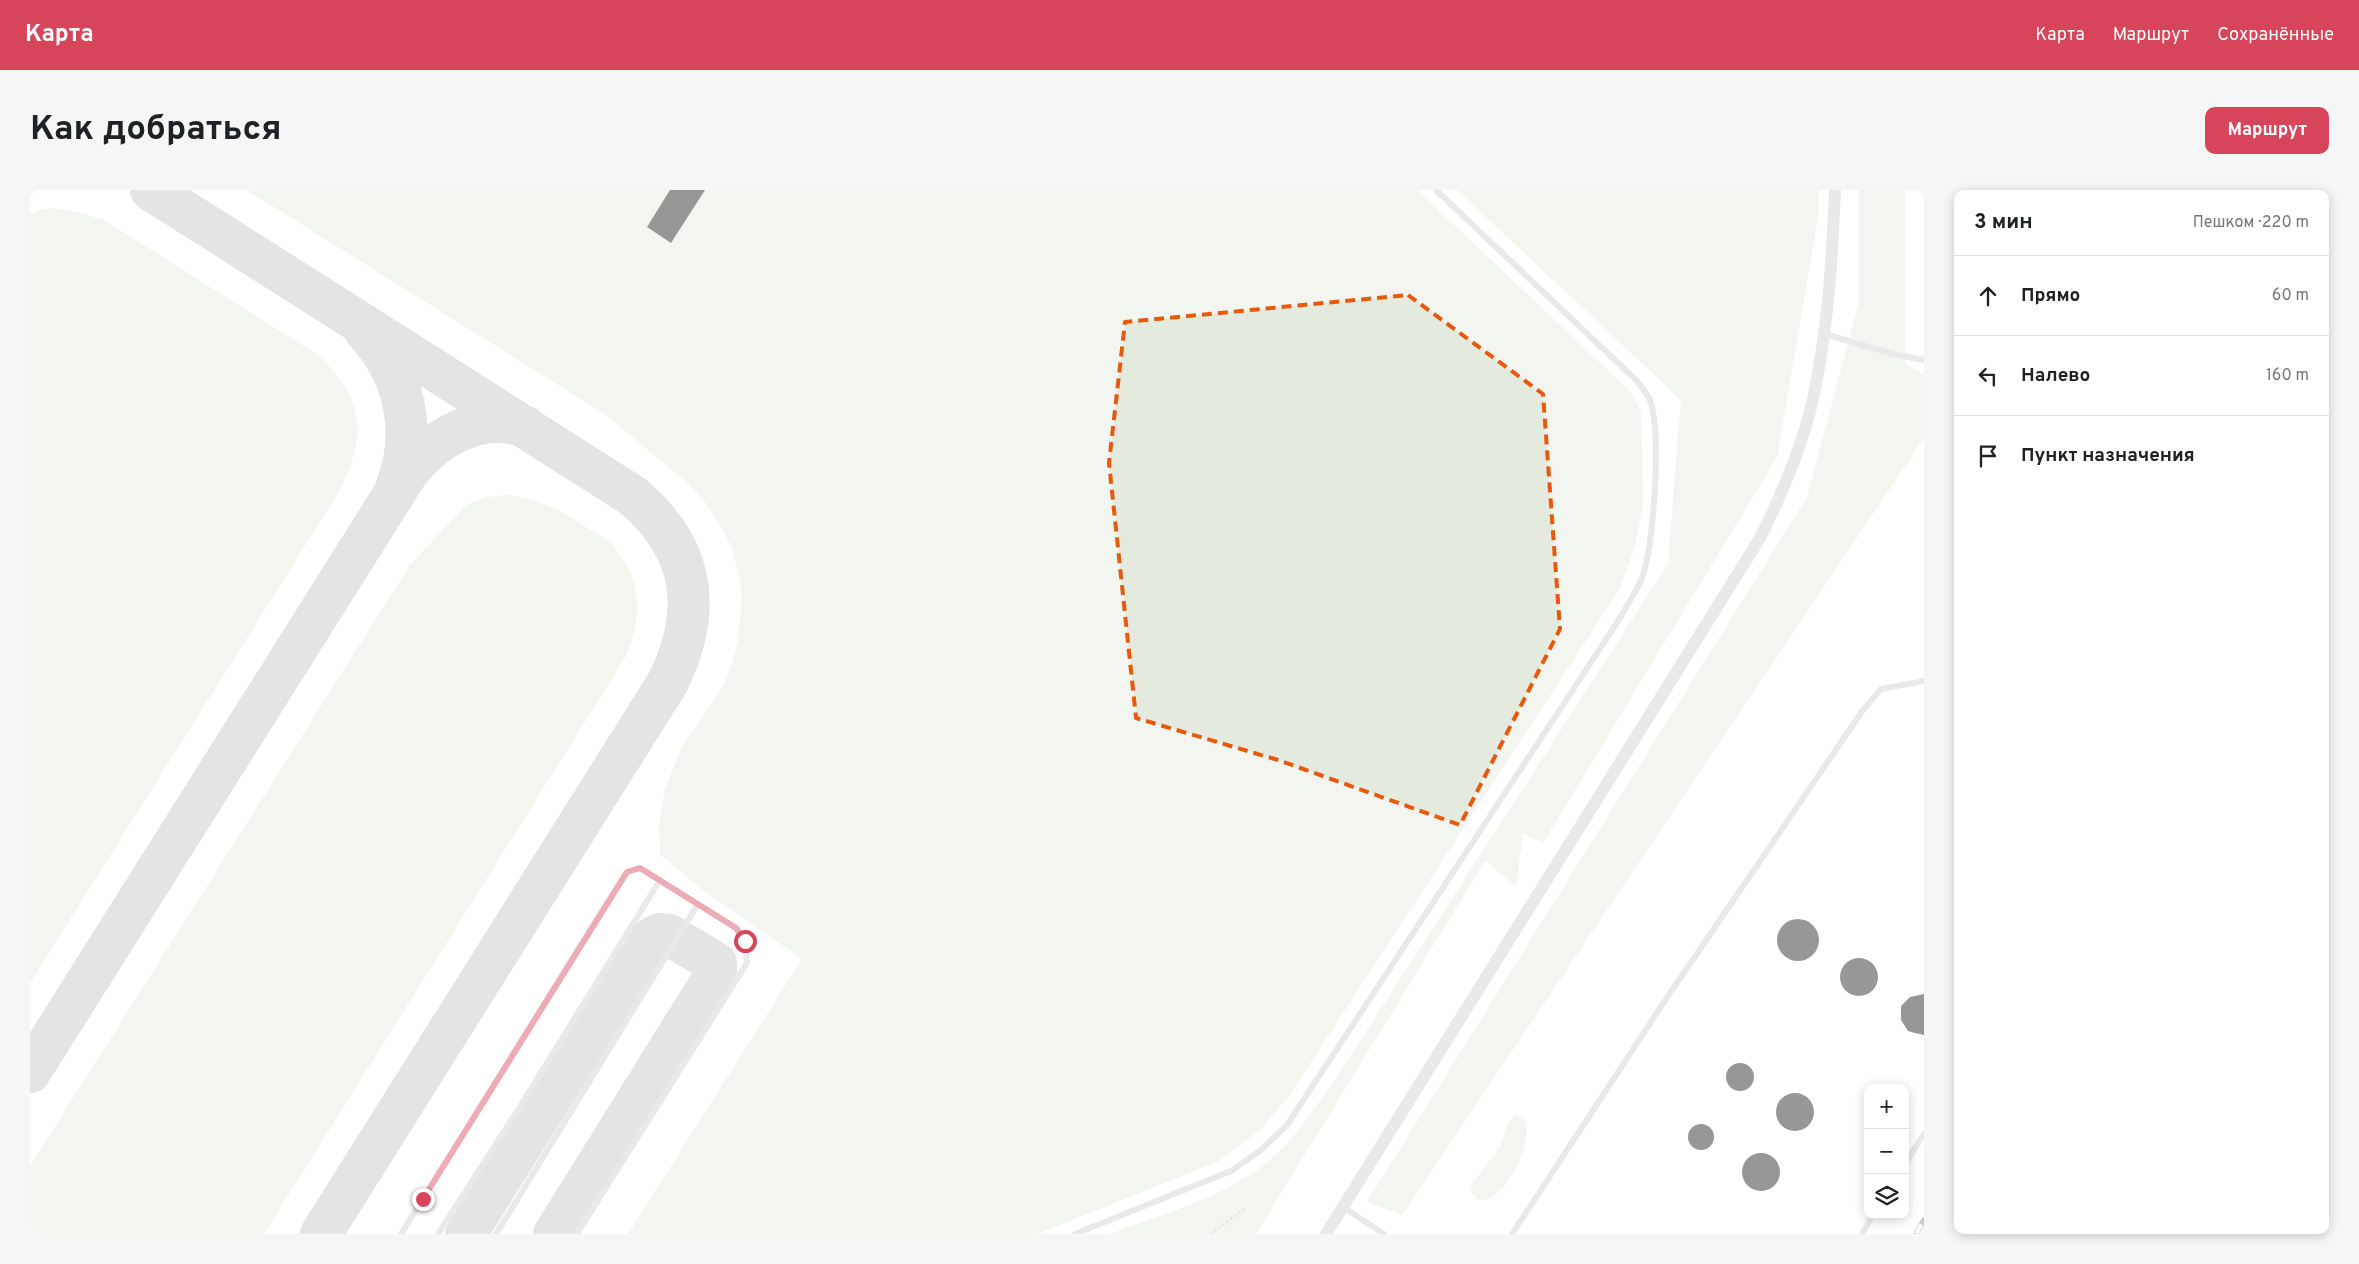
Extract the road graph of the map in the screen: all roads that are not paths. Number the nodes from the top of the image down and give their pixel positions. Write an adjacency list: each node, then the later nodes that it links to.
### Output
1 (1436, 190): 16 (lane)
2 (1835, 190): 3 (street)
3 (1825, 334): 4 (lane); 10 (street)
4 (1924, 360)
5 (1924, 680): 19 (lane)
6 (660, 880): 7 (lane); 12 (lane); 13 (lane)
7 (698, 904): 14 (lane); 15 (lane)
8 (1924, 1134): 9 (lane)
9 (1909, 1158)
10 (1343, 1207): 17 (street); 18 (lane)
11 (1871, 1219): 20 (lane)
12 (401, 1234)
13 (438, 1234)
14 (496, 1234)
15 (577, 1234)
16 (1075, 1234)
17 (1326, 1234)
18 (1384, 1234)
19 (1512, 1234)
20 (1862, 1234)

